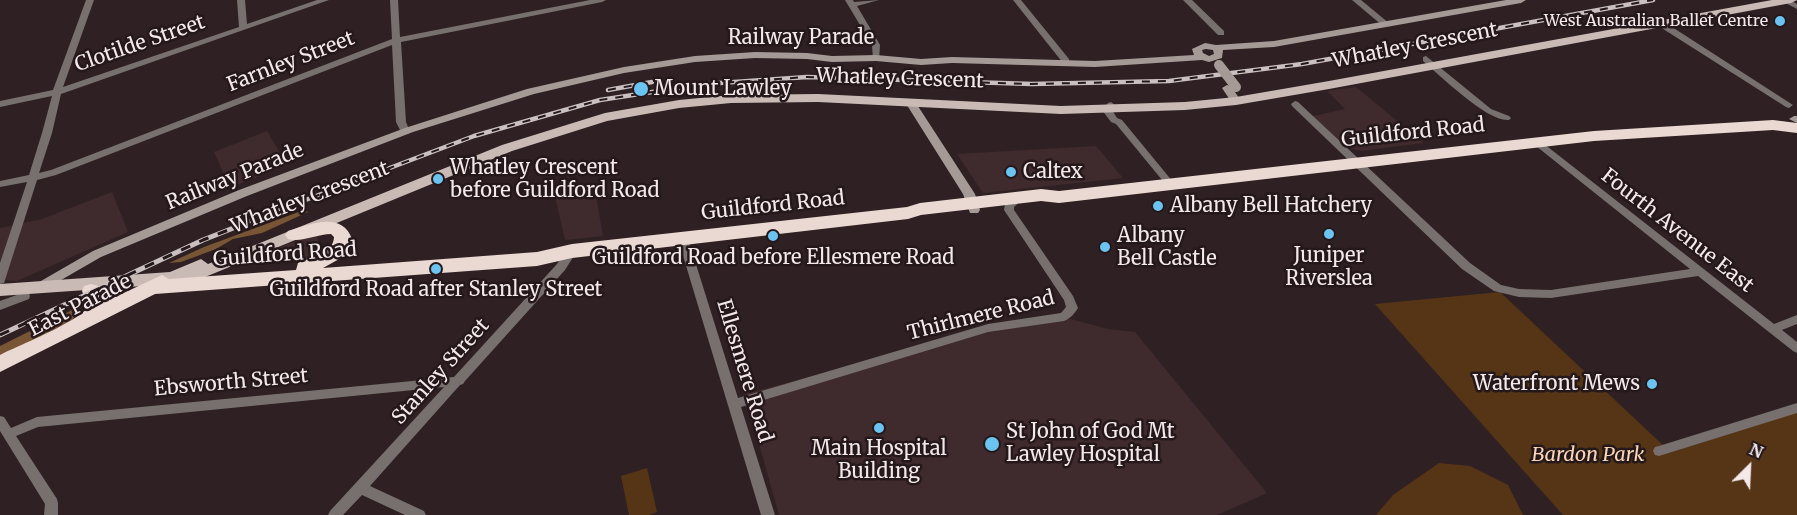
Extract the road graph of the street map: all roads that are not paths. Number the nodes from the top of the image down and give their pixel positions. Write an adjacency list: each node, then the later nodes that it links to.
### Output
1 (90, 0): 23 (street)
2 (241, 0): 16 (street)
3 (325, 0): 16 (street, Clotilde Street)
4 (394, 0): 18 (street)
5 (602, 0): 18 (street, Farnley Street)
6 (875, 0): 12 (street)
7 (1017, 0): 21 (street)
8 (1187, 0): 17 (street)
9 (1356, 0): 15 (street)
10 (1521, 0): 15 (street, Railway Parade)
11 (1752, 0): 14 (main road, Whatley Crescent)
12 (851, 2): 19 (street)
13 (1790, 2): 14 (main road, Whatley Crescent)
14 (1656, 21): 22 (main road, Whatley Crescent); 30 (street)
15 (1386, 24): 20 (street, Railway Parade)
16 (243, 27): 23 (street, Clotilde Street)
17 (1221, 33)
18 (395, 41): 31 (street); 35 (street, Farnley Street)
19 (876, 55): 21 (street, Railway Parade); 31 (street, Railway Parade)
20 (1211, 57): 21 (street, Railway Parade); 24 (street)
21 (1065, 59)
22 (1429, 62): 24 (main road, Whatley Crescent); 29 (street)
23 (57, 92): 26 (street, Clotilde Street); 35 (street)
24 (1236, 94): 28 (main road, Whatley Crescent)
25 (910, 102): 28 (main road, Whatley Crescent); 33 (main road, Whatley Crescent); 39 (street)
26 (0, 104)
27 (1295, 104): 34 (street)
28 (1115, 111): 37 (street)
29 (1506, 118)
30 (1795, 118): 32 (highway, Guildford Road)
31 (407, 131): 43 (street, Railway Parade)
32 (1536, 142): 34 (highway, Guildford Road); 45 (street, Fourth Avenue East)
33 (475, 160): 40 (main road, Whatley Crescent); 47 (main road, Whatley Crescent)
34 (1356, 162): 37 (highway, Guildford Road); 45 (street)
35 (32, 178): 36 (street, Farnley Street); 46 (street)
36 (0, 184)
37 (1170, 184): 38 (highway, Guildford Road)
38 (1014, 202): 39 (highway, Guildford Road); 60 (street, Thirlmere Road)
39 (973, 207): 41 (highway, Guildford Road)
40 (294, 235): 44 (highway); 47 (main road, Whatley Crescent)
41 (683, 239): 42 (highway, Guildford Road); 60 (street, Ellesmere Road)
42 (572, 251): 44 (highway, Guildford Road); 47 (highway, Guildford Road); 59 (street, Stanley Street)
43 (78, 266): 48 (street); 50 (street, Railway Parade)
44 (304, 268): 47 (highway, Guildford Road)
45 (1699, 272): 55 (street, Fourth Avenue East)
46 (0, 280)
47 (172, 282): 48 (main road, Guildford Road); 54 (highway, East Parade); 58 (highway, East Parade)
48 (85, 288): 50 (main road, Guildford Road); 54 (highway)
49 (0, 290): 50 (main road, Guildford Road)
50 (32, 292): 51 (main road, Guildford Road); 52 (street)
51 (0, 298)
52 (0, 306)
53 (1797, 319): 55 (street)
54 (87, 320): 57 (highway, East Parade)
55 (1773, 329): 56 (street, Fourth Avenue East)
56 (1797, 348)
57 (0, 364)
58 (0, 373)
59 (459, 381): 63 (street, Ebsworth Street); 65 (street, Stanley Street)
60 (734, 404): 69 (street, Ellesmere Road)
61 (1797, 408): 64 (street)
62 (0, 421): 63 (street)
63 (9, 434): 66 (street)
64 (1659, 451)
65 (361, 488): 67 (street, Stanley Street); 68 (street)
66 (51, 515)
67 (335, 515)
68 (419, 515)
69 (768, 515)

